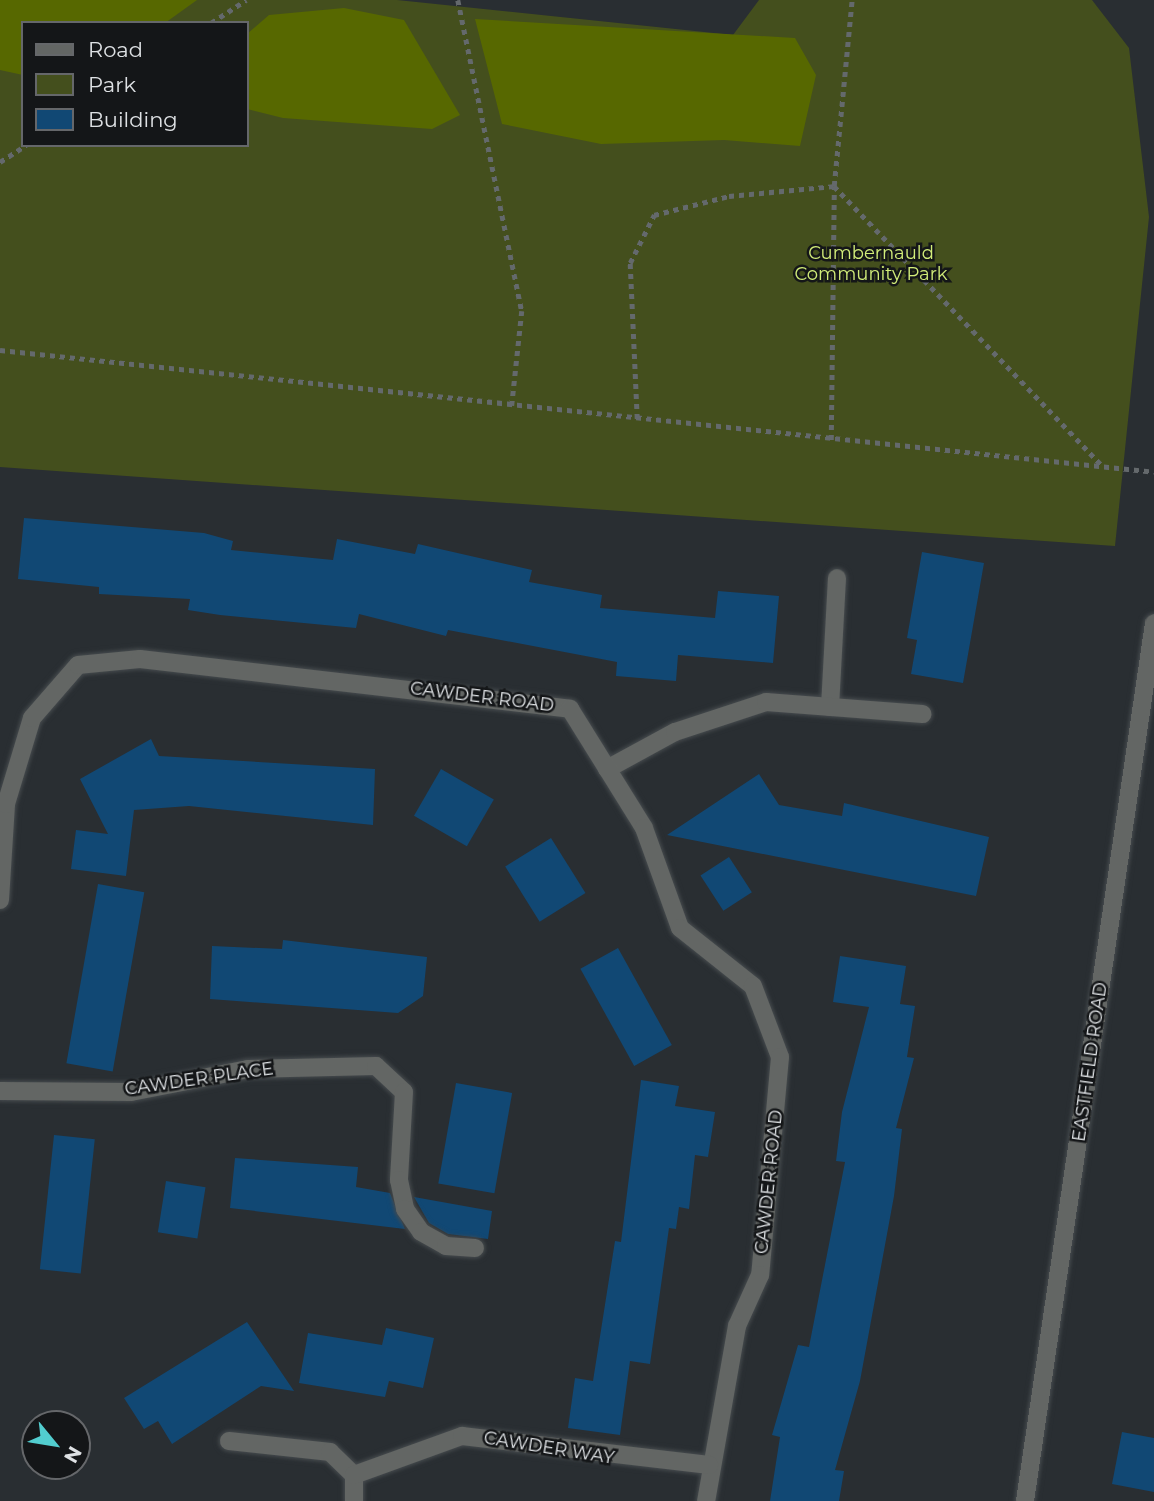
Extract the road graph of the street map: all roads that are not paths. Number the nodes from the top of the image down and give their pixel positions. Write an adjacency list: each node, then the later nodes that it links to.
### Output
1 (837, 578): 4 (street)
2 (1154, 623): 3 (street, EASTFIELD ROAD)
3 (1149, 697): 15 (street, EASTFIELD ROAD)
4 (830, 707): 5 (street); 6 (street)
5 (923, 715)
6 (607, 769): 7 (street, CAWDER ROAD); 11 (street, CAWDER ROAD)
7 (0, 900)
8 (0, 1091): 9 (street, CAWDER PLACE)
9 (475, 1248)
10 (229, 1441): 12 (street)
11 (709, 1465): 12 (street, CAWDER WAY); 14 (street, CAWDER ROAD)
12 (354, 1475): 13 (street)
13 (354, 1501)
14 (706, 1501)
15 (1025, 1501)

